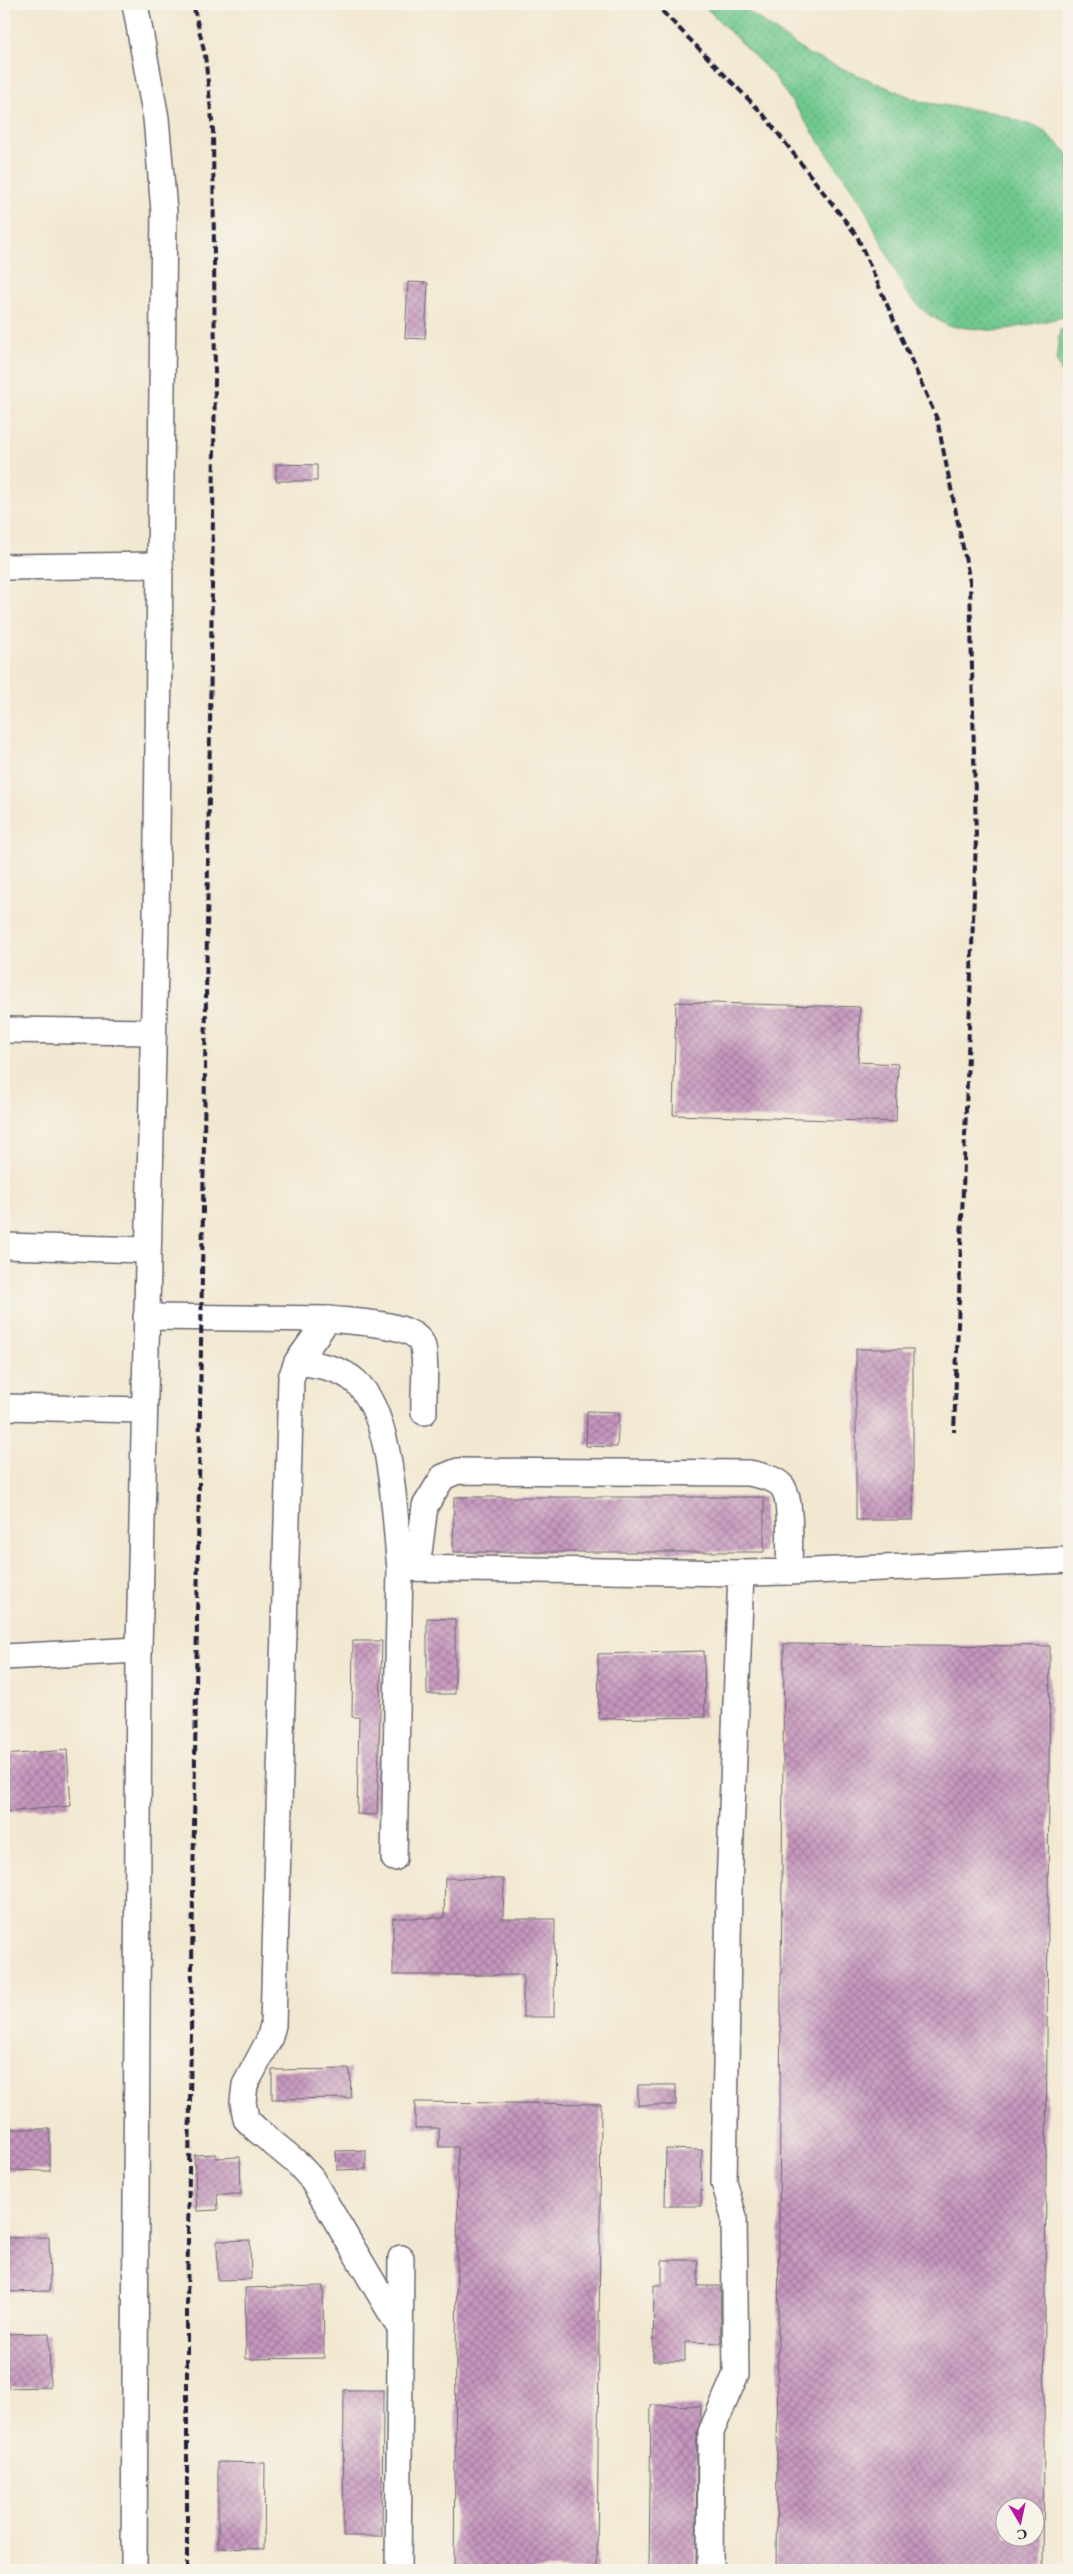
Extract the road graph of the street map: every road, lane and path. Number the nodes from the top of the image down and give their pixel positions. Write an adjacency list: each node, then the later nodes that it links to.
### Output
1 (135, 4): 2 (street)
2 (160, 565): 3 (street); 5 (street)
3 (4, 567)
4 (4, 1030): 5 (street)
5 (153, 1032): 7 (street)
6 (4, 1246): 7 (street)
7 (147, 1250): 8 (street)
8 (146, 1317): 9 (street); 12 (street)
9 (328, 1319): 10 (street); 13 (street)
10 (297, 1362): 15 (street); 22 (street)
11 (4, 1407): 12 (street)
12 (144, 1410): 18 (street)
13 (424, 1412)
14 (1069, 1560): 16 (street)
15 (408, 1568): 16 (street); 17 (street); 20 (street)
16 (789, 1572): 17 (street)
17 (741, 1573): 25 (street)
18 (140, 1650): 19 (street); 23 (street)
19 (4, 1658)
20 (394, 1858)
21 (401, 2258): 22 (street)
22 (400, 2328): 24 (street)
23 (134, 2570)
24 (398, 2570)
25 (710, 2570)

